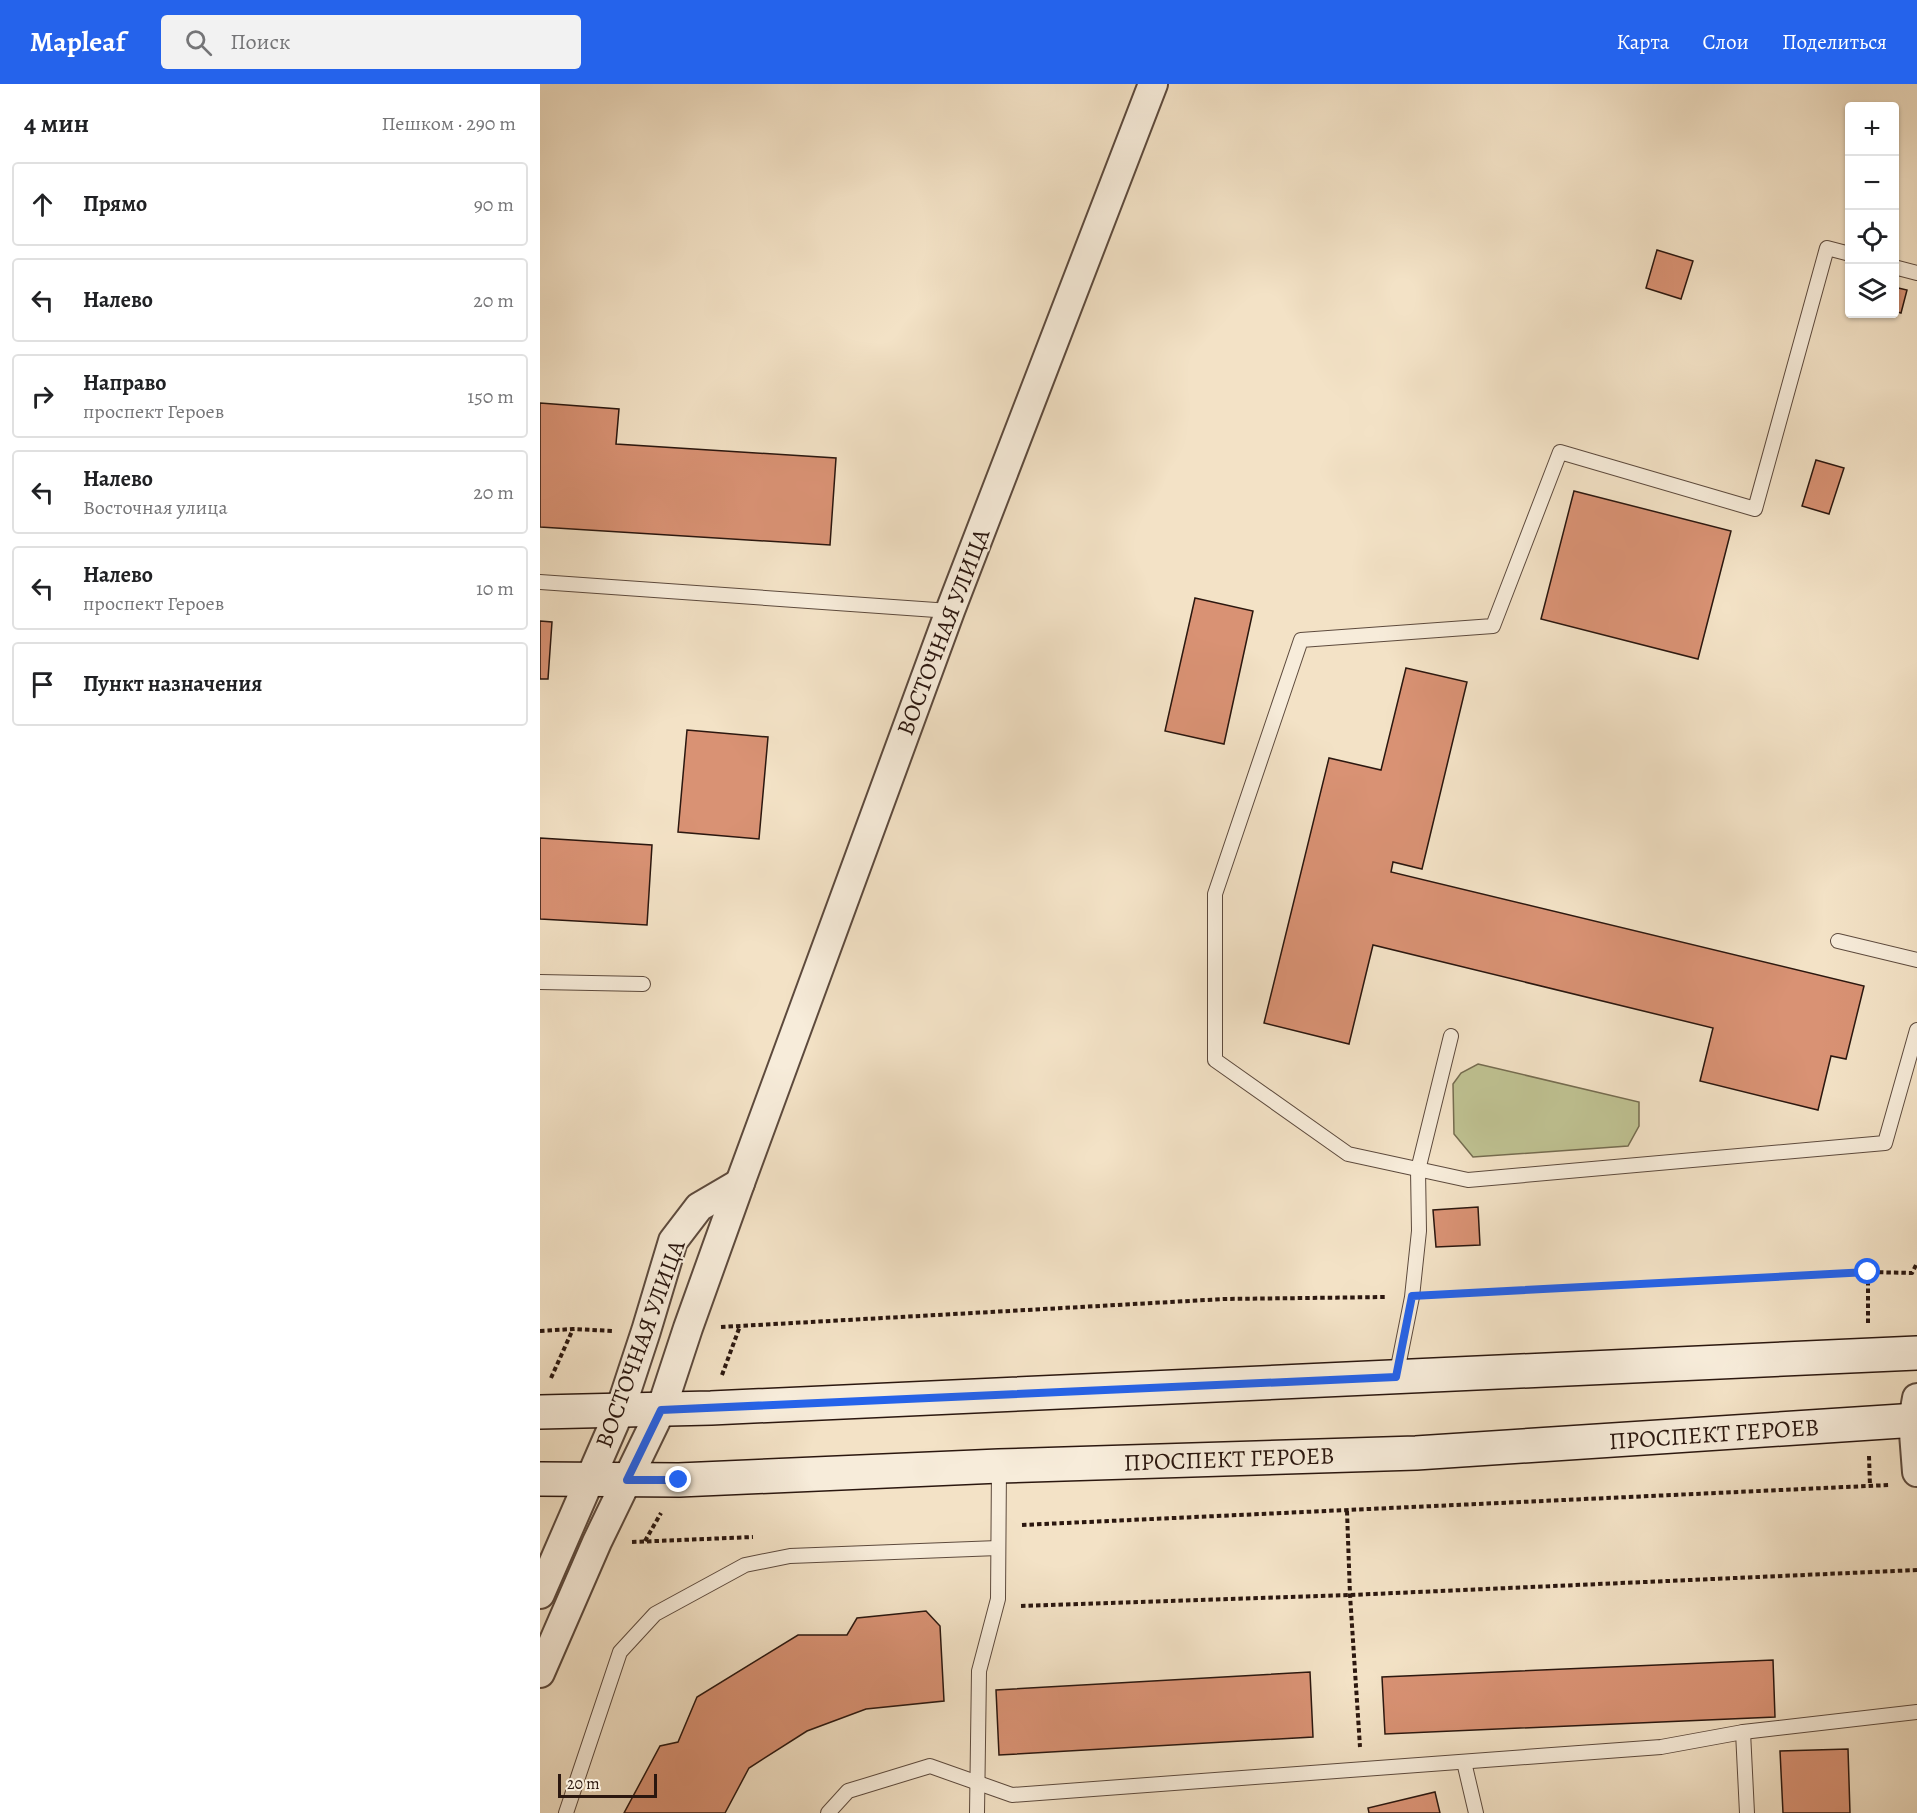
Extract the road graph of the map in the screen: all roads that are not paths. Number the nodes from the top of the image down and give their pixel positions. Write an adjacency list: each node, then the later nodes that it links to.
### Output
1 (1153, 84): 6 (street, ВОСТОЧНАЯ УЛИЦА)
2 (1845, 253): 13 (lane)
3 (1899, 268): 4 (lane)
4 (1917, 273)
5 (540, 582): 6 (lane)
6 (950, 611): 14 (street, ВОСТОЧНАЯ УЛИЦА)
7 (1838, 941): 8 (lane)
8 (1917, 960)
9 (540, 982): 10 (lane)
10 (643, 984)
11 (1917, 1030): 13 (lane)
12 (1451, 1036): 13 (lane)
13 (1418, 1170): 16 (lane)
14 (740, 1184): 17 (street, ВОСТОЧНАЯ УЛИЦА); 18 (street, ВОСТОЧНАЯ УЛИЦА)
15 (1917, 1353): 16 (main road)
16 (1396, 1377): 18 (main road)
17 (620, 1410): 18 (main road); 19 (main road); 25 (street, ВОСТОЧНАЯ УЛИЦА)
18 (661, 1410): 24 (street, ВОСТОЧНАЯ УЛИЦА)
19 (540, 1412)
20 (1916, 1413): 21 (main road, ПРОСПЕКТ ГЕРОЕВ); 23 (street)
21 (999, 1466): 24 (main road, ПРОСПЕКТ ГЕРОЕВ); 26 (lane)
22 (540, 1479): 25 (main road, ПРОСПЕКТ ГЕРОЕВ)
23 (1905, 1479)
24 (627, 1480): 25 (main road, ПРОСПЕКТ ГЕРОЕВ); 28 (street, ВОСТОЧНАЯ УЛИЦА)
25 (588, 1481): 27 (street, ВОСТОЧНАЯ УЛИЦА)
26 (998, 1548): 32 (lane); 33 (lane)
27 (540, 1594)
28 (540, 1673)
29 (1917, 1712): 30 (lane)
30 (1743, 1732): 31 (lane); 37 (lane)
31 (1464, 1762): 32 (lane); 36 (lane)
32 (977, 1783): 34 (lane); 35 (lane)
33 (566, 1813)
34 (828, 1813)
35 (976, 1813)
36 (1476, 1813)
37 (1748, 1813)

